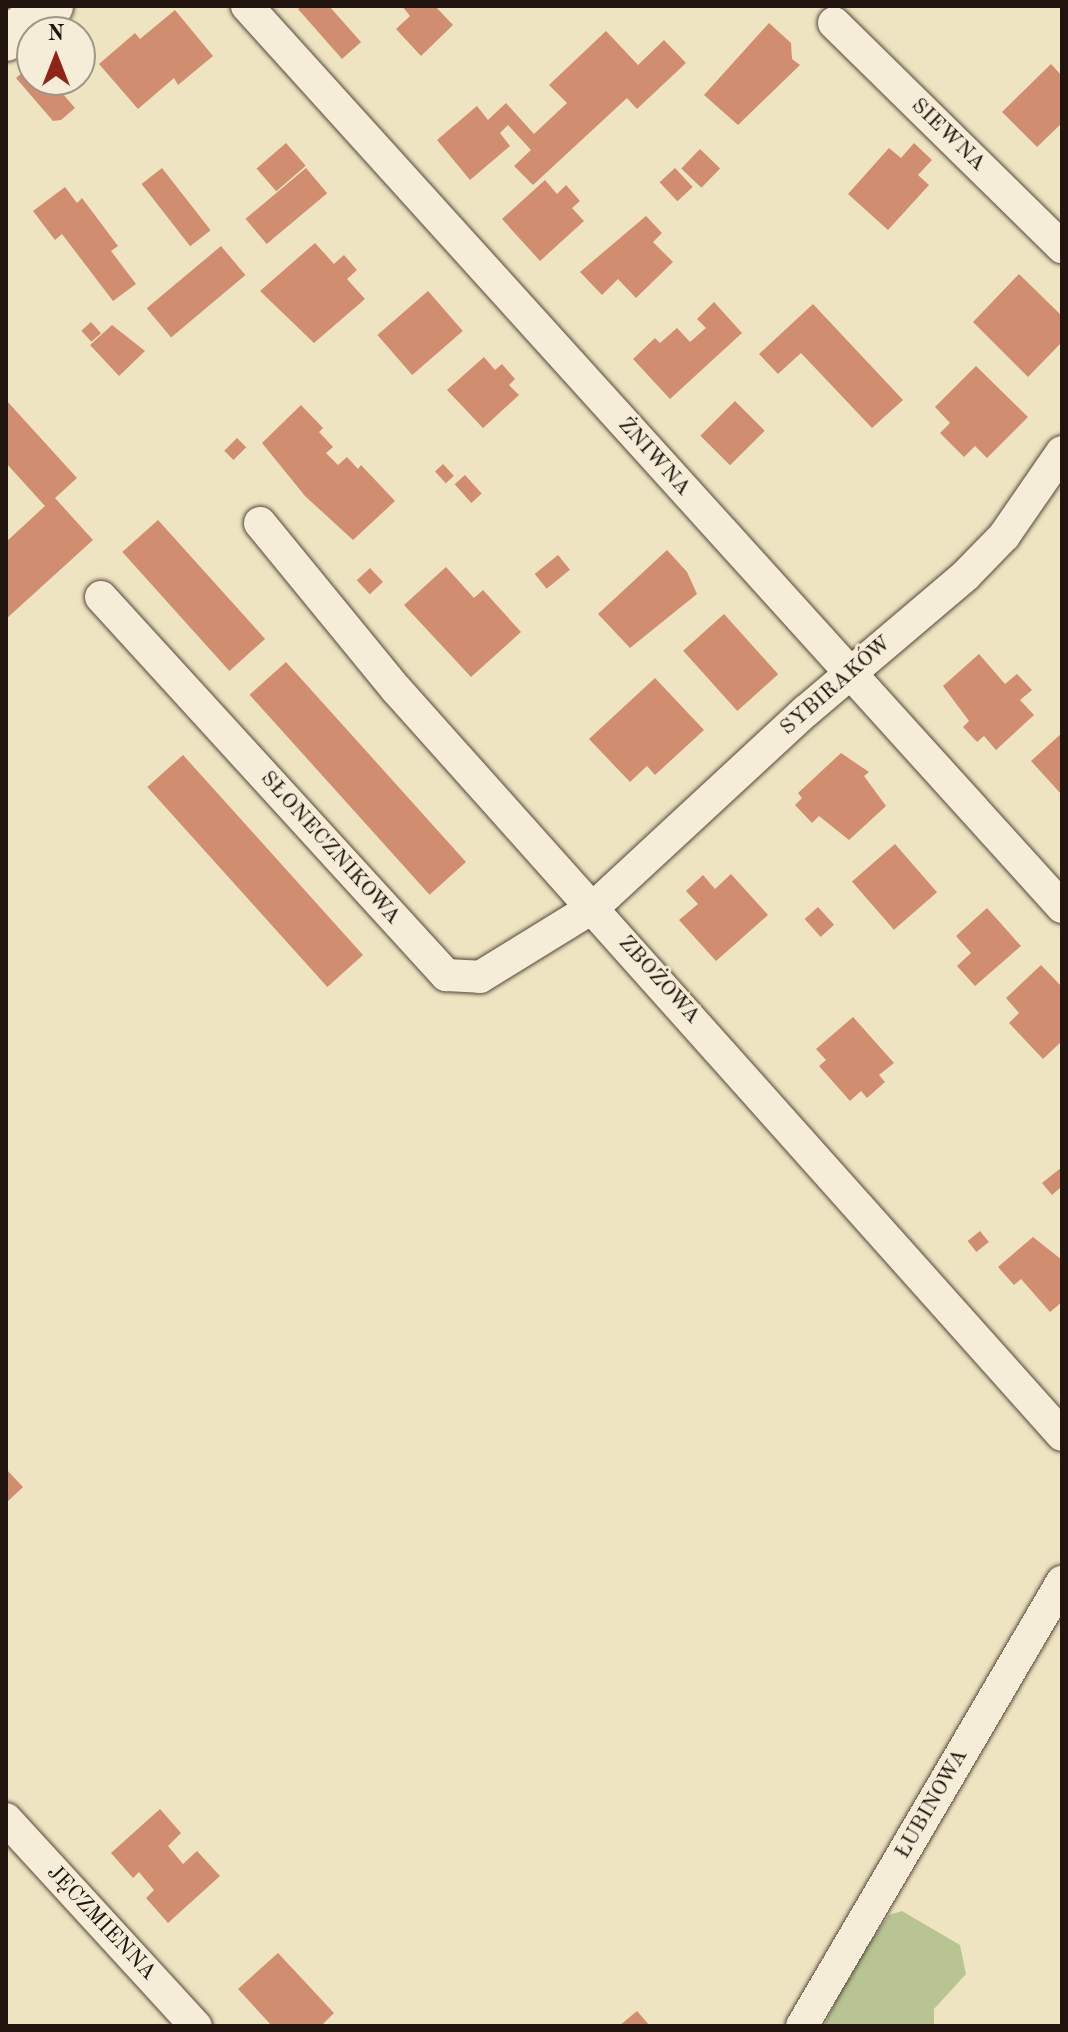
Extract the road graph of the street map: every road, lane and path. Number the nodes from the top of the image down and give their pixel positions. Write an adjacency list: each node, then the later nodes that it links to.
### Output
1 (51, 6): 4 (street)
2 (247, 6): 9 (street, ŻNIWNA)
3 (834, 23): 5 (street, SIEWNA)
4 (6, 39)
5 (1062, 247)
6 (1062, 452): 9 (street, SYBIRAKÓW)
7 (260, 523): 10 (street, ZBOŻOWA)
8 (101, 597): 10 (street, SŁONECZNIKOWA)
9 (849, 674): 10 (street, SYBIRAKÓW); 11 (street, ŻNIWNA)
10 (594, 907): 12 (street, ZBOŻOWA)
11 (1062, 907)
12 (1062, 1435)
13 (1062, 1582): 16 (street, ŁUBINOWA)
14 (6, 1819): 15 (street, JĘCZMIENNA)
15 (196, 2026)
16 (802, 2026)

